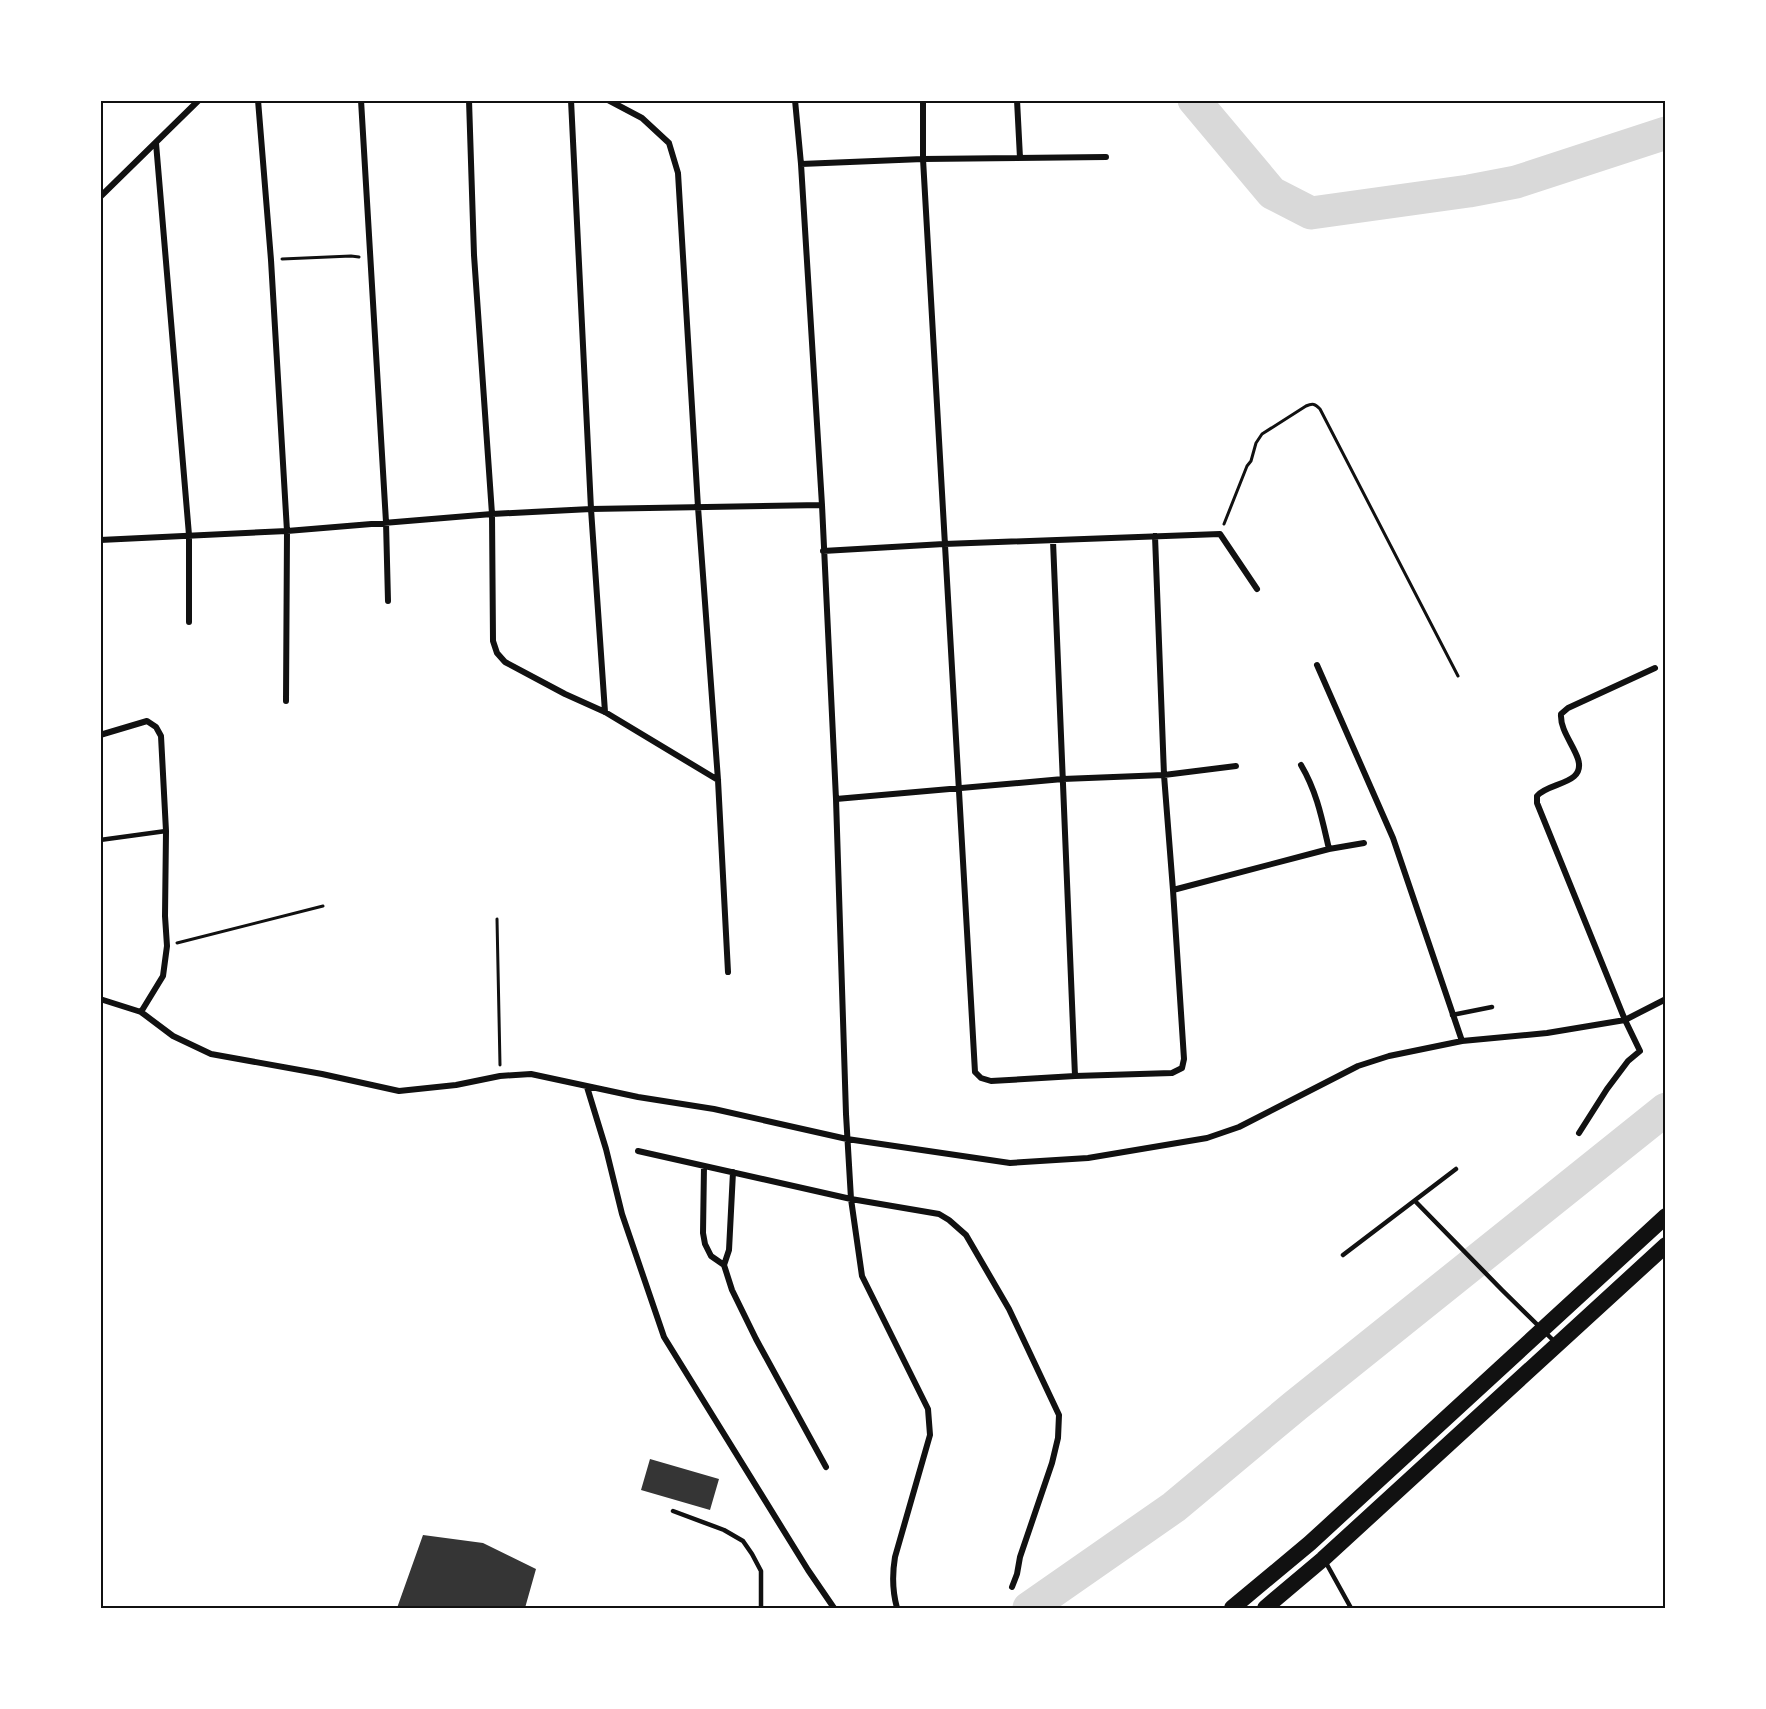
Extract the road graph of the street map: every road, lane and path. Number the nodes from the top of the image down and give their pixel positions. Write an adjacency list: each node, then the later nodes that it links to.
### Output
1 (199, 100): 10 (street)
2 (258, 100): 17 (street)
3 (361, 100): 16 (street)
4 (469, 100): 21 (street)
5 (571, 100): 20 (street)
6 (608, 100): 19 (street)
7 (795, 100): 14 (street)
8 (923, 100): 13 (street)
9 (1017, 100): 12 (street)
10 (156, 143): 15 (street); 25 (street)
11 (1106, 157): 12 (street)
12 (1020, 158): 13 (street)
13 (923, 159): 14 (street); 29 (street)
14 (801, 164): 18 (street)
15 (100, 197)
16 (370, 259): 17 (path); 22 (street)
17 (271, 260): 23 (street)
18 (822, 505): 19 (street); 30 (street)
19 (698, 507): 20 (street); 44 (street)
20 (591, 509): 21 (street); 38 (street)
21 (492, 514): 22 (street); 38 (street)
22 (386, 522): 23 (street); 32 (street)
23 (287, 531): 25 (street); 37 (street)
24 (1220, 534): 26 (street); 31 (street); 36 (path)
25 (189, 535): 27 (street); 33 (street)
26 (1155, 536): 28 (street); 42 (street)
27 (100, 540)
28 (1053, 541): 29 (street); 43 (street)
29 (944, 544): 30 (street); 45 (street)
30 (824, 551): 46 (street)
31 (1257, 589)
32 (388, 601)
33 (189, 621)
34 (1317, 665): 60 (street)
35 (1655, 668): 61 (street)
36 (1458, 676)
37 (286, 701)
38 (605, 712): 44 (street)
39 (100, 735): 47 (street)
40 (1301, 765): 50 (street)
41 (1236, 766): 42 (street)
42 (1164, 775): 43 (street); 51 (street)
43 (1064, 779): 45 (street); 64 (street)
44 (718, 780): 55 (street)
45 (960, 787): 46 (street); 64 (street)
46 (837, 799): 67 (street)
47 (166, 831): 48 (lane); 54 (street)
48 (100, 840)
49 (1364, 843): 50 (street)
50 (1329, 849): 51 (street)
51 (1173, 890): 64 (street)
52 (323, 906): 54 (path)
53 (498, 919): 63 (path)
54 (167, 946): 59 (street)
55 (728, 972)
56 (100, 999): 59 (street)
57 (1665, 999): 61 (street)
58 (1492, 1007): 60 (lane)
59 (141, 1012): 63 (street)
60 (1452, 1015): 62 (street)
61 (1625, 1020): 62 (street); 66 (street)
62 (1462, 1041): 67 (street)
63 (500, 1076): 65 (street)
64 (1075, 1076)
65 (587, 1087): 67 (street); 85 (street)
66 (1579, 1133)
67 (847, 1139): 72 (street)
68 (638, 1151): 69 (street)
69 (705, 1166): 71 (street); 77 (street)
70 (1456, 1169): 73 (lane)
71 (733, 1172): 72 (street); 77 (street)
72 (851, 1199): 83 (street); 86 (street)
73 (1414, 1201): 76 (lane); 78 (lane)
74 (1665, 1216): 78 (highway)
75 (1665, 1245): 79 (highway)
76 (1343, 1255)
77 (724, 1265): 80 (street)
78 (1540, 1329): 79 (lane); 87 (highway)
79 (1558, 1345): 82 (highway)
80 (826, 1467)
81 (673, 1510): 84 (lane)
82 (1323, 1559): 88 (highway); 89 (lane)
83 (1012, 1587)
84 (761, 1608)
85 (834, 1608)
86 (897, 1608)
87 (1232, 1608)
88 (1265, 1608)
89 (1351, 1608)

